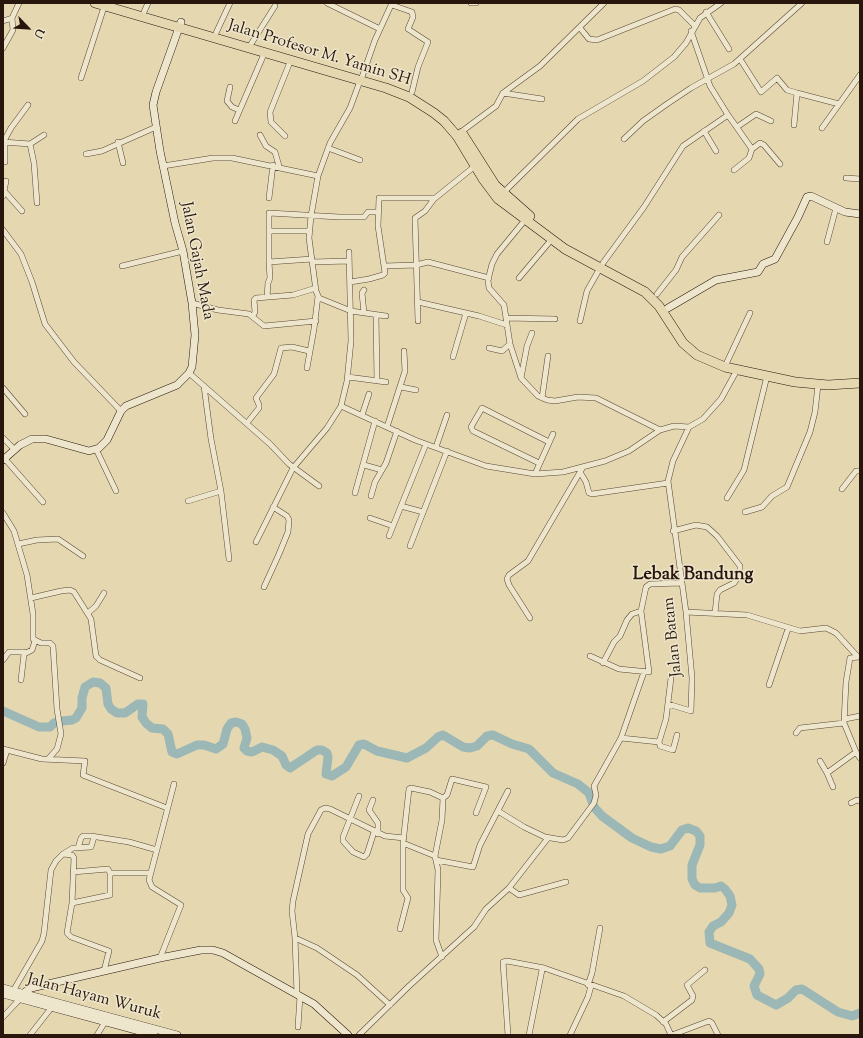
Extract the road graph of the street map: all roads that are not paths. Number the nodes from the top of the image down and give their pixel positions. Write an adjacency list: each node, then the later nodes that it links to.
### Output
1 (19, 3): 16 (street)
2 (95, 3): 12 (highway, Jalan Profesor M. Yamin SH)
3 (116, 3): 14 (highway, Jalan Profesor M. Yamin SH)
4 (230, 3): 23 (street)
5 (327, 3): 20 (street)
6 (471, 3): 7 (street)
7 (476, 3)
8 (604, 3): 21 (street)
9 (721, 3): 15 (street)
10 (802, 3): 28 (street)
11 (392, 4): 20 (street); 36 (street)
12 (104, 5): 18 (highway, Jalan Profesor M. Yamin SH); 32 (street)
13 (275, 6): 24 (street)
14 (146, 7): 18 (highway, Jalan Profesor M. Yamin SH)
15 (706, 12): 19 (street); 26 (street)
16 (12, 18): 17 (street); 25 (street)
17 (3, 20)
18 (180, 25): 23 (highway, Jalan Profesor M. Yamin SH); 27 (highway, Jalan Profesor M. Yamin SH); 47 (main road, Jalan Gajah Mada)
19 (694, 25): 21 (street); 22 (street)
20 (381, 28): 33 (street)
21 (580, 28): 37 (street)
22 (691, 32): 34 (street); 77 (street)
23 (216, 33): 24 (highway, Jalan Profesor M. Yamin SH)
24 (251, 44): 30 (highway, Jalan Profesor M. Yamin SH)
25 (3, 48)
26 (729, 49)
27 (264, 54): 29 (highway, Jalan Profesor M. Yamin SH); 42 (street)
28 (740, 59): 34 (street); 38 (street)
29 (290, 62): 30 (highway, Jalan Profesor M. Yamin SH); 54 (street)
30 (307, 64): 33 (highway, Jalan Profesor M. Yamin SH)
31 (860, 74): 40 (street)
32 (81, 78)
33 (361, 79): 36 (highway, Jalan Profesor M. Yamin SH); 59 (street); 70 (highway, Jalan Profesor M. Yamin SH)
34 (707, 79): 43 (street); 55 (street)
35 (230, 87): 42 (street)
36 (412, 92): 51 (highway, Jalan Profesor M. Yamin SH)
37 (503, 93): 39 (street); 51 (street)
38 (796, 93): 40 (street); 46 (street)
39 (542, 99)
40 (839, 104): 49 (street)
41 (28, 105): 56 (street)
42 (239, 110): 45 (street)
43 (728, 115): 48 (street); 50 (street)
44 (771, 120): 48 (street)
45 (235, 121)
46 (794, 125)
47 (156, 127): 57 (street); 68 (main road, Jalan Gajah Mada)
48 (737, 127): 60 (street)
49 (822, 128)
50 (704, 131): 61 (street); 99 (street)
51 (461, 132): 77 (highway, Jalan Profesor M. Yamin SH)
52 (44, 135): 58 (street)
53 (260, 135): 69 (street)
54 (285, 136)
55 (624, 139)
56 (4, 142): 58 (street); 64 (street)
57 (118, 142): 62 (street); 65 (street)
58 (30, 144): 80 (street)
59 (328, 148): 63 (street); 72 (street)
60 (752, 149): 66 (street); 71 (street)
61 (716, 151)
62 (86, 154)
63 (360, 160)
64 (5, 162)
65 (123, 163)
66 (780, 164)
67 (273, 165): 68 (street); 69 (street); 78 (street)
68 (163, 166): 93 (main road, Jalan Gajah Mada)
69 (279, 166): 72 (street)
70 (475, 166): 77 (highway, Jalan Profesor M. Yamin SH); 79 (street)
71 (734, 170)
72 (318, 176): 85 (street)
73 (846, 178): 74 (street)
74 (860, 179)
75 (6, 181): 76 (street)
76 (4, 194): 82 (street)
77 (501, 196): 87 (highway, Jalan Profesor M. Yamin SH); 99 (highway, Jalan Profesor M. Yamin SH)
78 (269, 198)
79 (435, 198): 83 (street); 98 (street)
80 (37, 202)
81 (836, 208): 84 (main road); 92 (street); 112 (main road)
82 (22, 211)
83 (378, 212): 85 (street); 101 (street)
84 (860, 214)
85 (311, 215): 89 (street); 90 (street)
86 (719, 215): 107 (street)
87 (525, 220): 91 (highway, Jalan Profesor M. Yamin SH); 102 (street)
88 (3, 230): 152 (street)
89 (269, 231): 90 (street); 97 (street)
90 (309, 231): 95 (street)
91 (552, 239): 99 (highway, Jalan Profesor M. Yamin SH); 103 (street)
92 (826, 242)
93 (183, 251): 100 (street); 111 (main road, Jalan Gajah Mada)
94 (349, 252): 96 (street)
95 (312, 260): 96 (street); 97 (street); 105 (street)
96 (349, 261): 104 (street)
97 (269, 262): 109 (street)
98 (416, 265): 101 (street); 102 (street); 110 (street)
99 (602, 265): 107 (highway, Jalan Profesor M. Yamin SH); 124 (street); 134 (highway, Jalan Profesor M. Yamin SH)
100 (122, 266)
101 (384, 266): 104 (street)
102 (489, 278): 122 (street)
103 (519, 278)
104 (350, 282): 113 (street)
105 (316, 288): 108 (street); 109 (street)
106 (364, 290): 114 (street)
107 (657, 294): 112 (highway, Jalan Profesor M. Yamin SH)
108 (318, 296): 113 (street); 123 (street)
109 (267, 297): 118 (street)
110 (418, 299): 115 (street); 121 (street)
111 (192, 303): 118 (street); 135 (main road, Jalan Gajah Mada)
112 (668, 308): 132 (highway, Jalan Profesor M. Yamin SH)
113 (351, 311): 114 (street); 137 (street)
114 (364, 313): 117 (street)
115 (466, 313): 122 (street); 131 (street)
116 (750, 313): 132 (street)
117 (376, 315): 119 (street); 140 (street)
118 (253, 316): 123 (street)
119 (386, 316)
120 (555, 320): 122 (street)
121 (418, 321)
122 (506, 321): 126 (street)
123 (316, 322): 128 (street)
124 (580, 322)
125 (532, 333): 139 (street)
126 (510, 344): 127 (street); 139 (street)
127 (488, 348)
128 (309, 351): 133 (street); 157 (street)
129 (404, 351): 146 (street)
130 (548, 356): 150 (street)
131 (453, 357)
132 (727, 362): 142 (highway, Jalan Profesor M. Yamin SH)
133 (307, 368)
134 (738, 370): 136 (highway, Jalan Profesor M. Yamin SH); 159 (street)
135 (189, 373): 145 (street); 152 (main road)
136 (767, 376): 144 (highway, Jalan Profesor M. Yamin SH); 186 (street)
137 (348, 377): 140 (street); 151 (street)
138 (860, 377): 142 (highway, Jalan Profesor M. Yamin SH)
139 (522, 378): 150 (street)
140 (377, 381): 141 (street)
141 (386, 382)
142 (828, 382): 143 (highway, Jalan Profesor M. Yamin SH); 144 (highway, Jalan Profesor M. Yamin SH)
143 (860, 383)
144 (818, 385): 192 (street)
145 (204, 386): 157 (street); 183 (street)
146 (401, 387): 148 (street); 158 (street)
147 (3, 388): 153 (street)
148 (416, 390)
149 (369, 394): 154 (street)
150 (542, 398): 160 (street)
151 (341, 406): 154 (street); 174 (street)
152 (121, 411): 167 (main road)
153 (25, 414)
154 (362, 415): 156 (street)
155 (447, 415): 166 (street)
156 (375, 421): 158 (street); 172 (street)
157 (247, 423): 174 (street)
158 (387, 427): 161 (street)
159 (689, 427): 160 (street); 179 (street, Jalan Batam)
160 (660, 430): 173 (street)
161 (397, 431): 165 (street); 175 (street)
162 (552, 434): 164 (street)
163 (3, 438): 168 (street)
164 (549, 442): 171 (street); 171 (street)
165 (426, 444): 166 (street); 189 (street)
166 (436, 447): 169 (street)
167 (96, 449): 168 (main road); 182 (street)
168 (15, 450): 170 (main road)
169 (447, 451): 178 (street); 191 (street)
170 (4, 460): 187 (street)
171 (539, 463): 178 (street)
172 (364, 465): 175 (street); 184 (street)
173 (583, 466): 177 (street); 178 (street)
174 (294, 468): 180 (street); 190 (street)
175 (382, 470): 185 (street)
176 (860, 471): 181 (street)
177 (580, 472): 179 (street); 211 (street)
178 (535, 474)
179 (668, 483): 196 (street, Jalan Batam)
180 (319, 486)
181 (842, 489)
182 (116, 491)
183 (222, 491): 188 (street); 202 (street)
184 (355, 493)
185 (371, 496)
186 (727, 498)
187 (43, 502)
188 (188, 502)
189 (401, 506): 191 (street); 195 (street)
190 (273, 507): 198 (street); 204 (street)
191 (422, 512): 200 (street)
192 (745, 512)
193 (3, 514): 199 (street)
194 (370, 518): 195 (street)
195 (393, 526): 197 (street)
196 (673, 531): 203 (street, Jalan Batam); 210 (street)
197 (389, 536)
198 (256, 542)
199 (18, 544): 201 (street); 206 (street)
200 (410, 546)
201 (83, 556)
202 (229, 559)
203 (681, 583): 207 (street); 209 (street, Jalan Batam)
204 (264, 587)
205 (104, 593): 208 (street)
206 (31, 598): 208 (street); 213 (street)
207 (641, 611): 218 (street); 219 (street)
208 (88, 612): 220 (street)
209 (686, 612): 210 (street); 224 (street, Jalan Batam)
210 (715, 613): 212 (street)
211 (530, 618)
212 (788, 629): 216 (street); 223 (street)
213 (35, 641): 214 (street); 233 (street)
214 (24, 652): 217 (street); 222 (street)
215 (590, 656): 218 (street)
216 (859, 657): 226 (street)
217 (3, 660)
218 (603, 663): 219 (street)
219 (644, 672): 229 (street)
220 (140, 678)
221 (671, 678): 224 (street)
222 (21, 680)
223 (769, 685)
224 (668, 704): 230 (street)
225 (860, 716): 226 (street)
226 (845, 721): 227 (street); 232 (street)
227 (796, 732)
228 (677, 735): 230 (street)
229 (621, 738): 230 (street); 252 (street)
230 (659, 742)
231 (5, 750): 233 (street); 236 (street)
232 (856, 752): 234 (street); 237 (street)
233 (49, 758): 246 (street)
234 (860, 758)
235 (820, 762): 237 (street)
236 (3, 763)
237 (827, 773): 239 (street)
238 (174, 784): 246 (street)
239 (833, 786)
240 (508, 791): 247 (street)
241 (359, 796): 249 (street)
242 (443, 798): 248 (street); 253 (street); 257 (street)
243 (373, 800): 250 (street)
244 (860, 801): 245 (street)
245 (851, 802)
246 (167, 808): 255 (street)
247 (498, 811): 252 (street); 257 (street)
248 (476, 813)
249 (351, 820): 250 (street); 250 (street); 266 (street)
250 (376, 833): 253 (street)
251 (94, 837): 254 (street); 254 (street); 255 (street)
252 (548, 838): 262 (street)
253 (403, 840): 257 (street); 265 (street)
254 (78, 848): 256 (street)
255 (156, 850): 260 (street)
256 (63, 854): 258 (street); 275 (street)
257 (436, 858): 267 (street)
258 (74, 872): 259 (street); 263 (street)
259 (110, 873): 260 (street); 263 (street)
260 (150, 873): 268 (street)
261 (566, 882): 262 (street)
262 (509, 888): 267 (street)
263 (72, 903): 271 (street)
264 (600, 928): 272 (street)
265 (400, 929)
266 (295, 938): 276 (street); 278 (street)
267 (442, 957): 278 (street)
268 (160, 958): 271 (main road); 276 (main road)
269 (544, 968): 272 (street); 291 (street); 292 (street)
270 (705, 970): 282 (street)
271 (104, 972): 277 (main road)
272 (590, 985): 282 (street); 293 (street)
273 (3, 988): 275 (main road, Jalan Hayam Wuruk)
274 (3, 994): 275 (main road, Jalan Hayam Wuruk)
275 (12, 994): 277 (main road, Jalan Hayam Wuruk)
276 (298, 995): 283 (street); 289 (main road)
277 (21, 996): 279 (main road, Jalan Hayam Wuruk); 280 (street); 284 (main road, Jalan Hayam Wuruk)
278 (390, 1005): 290 (street)
279 (52, 1007): 281 (main road, Jalan Hayam Wuruk); 285 (street)
280 (3, 1018)
281 (105, 1022): 284 (main road, Jalan Hayam Wuruk); 286 (street)
282 (663, 1022): 294 (street)
283 (298, 1027)
284 (136, 1030): 287 (main road, Jalan Hayam Wuruk); 288 (main road, Jalan Hayam Wuruk)
285 (30, 1035)
286 (97, 1035)
287 (154, 1035)
288 (177, 1035)
289 (348, 1035)
290 (359, 1035)
291 (508, 1035)
292 (529, 1035)
293 (570, 1035)
294 (671, 1035): 295 (street)
295 (718, 1035)

